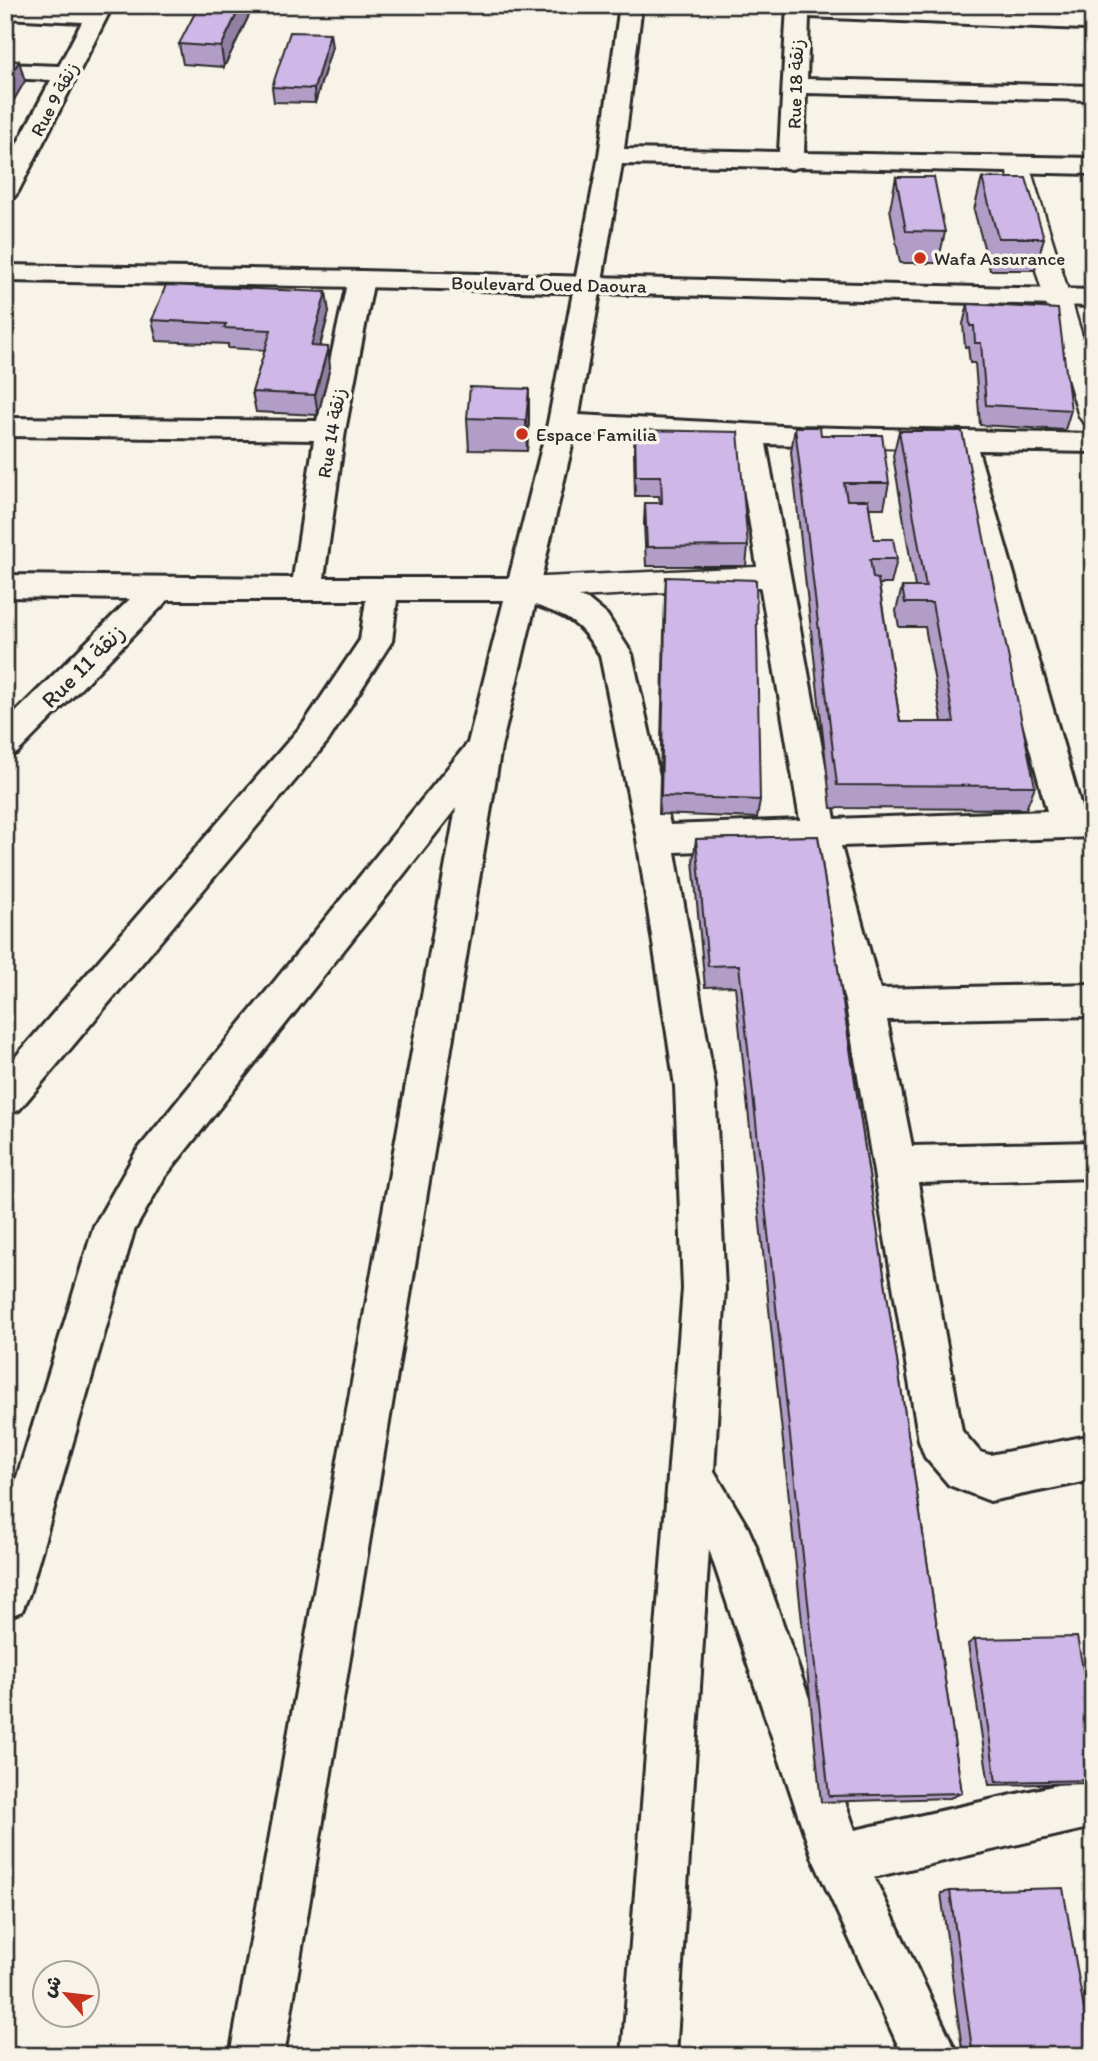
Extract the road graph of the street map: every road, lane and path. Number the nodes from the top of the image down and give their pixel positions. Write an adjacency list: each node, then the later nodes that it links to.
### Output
1 (631, 5): 10 (street)
2 (798, 8): 5 (street); 8 (street, Rue 18 زنقة)
3 (5, 11): 4 (street)
4 (99, 11): 7 (street, Rue 9 زنقة)
5 (1085, 22)
6 (5, 71): 7 (street)
7 (68, 72): 14 (street, Rue 9 زنقة)
8 (795, 86): 9 (street); 11 (street, Rue 18 زنقة)
9 (1093, 93)
10 (611, 156): 11 (street); 17 (street)
11 (791, 162): 12 (street)
12 (1017, 165): 13 (street); 18 (street)
13 (1093, 166)
14 (5, 192)
15 (5, 273): 16 (street, Boulevard Oued Daoura)
16 (361, 279): 17 (street, Boulevard Oued Daoura); 23 (street, Rue 14 زنقة)
17 (589, 285): 18 (street, Boulevard Oued Daoura); 21 (street)
18 (1057, 297): 19 (street, Boulevard Oued Daoura); 20 (street)
19 (1093, 298)
20 (1093, 416)
21 (563, 423): 24 (street); 32 (street)
22 (5, 427): 23 (street)
23 (330, 431): 29 (street, Rue 14 زنقة)
24 (749, 433): 25 (street); 27 (street)
25 (960, 439): 26 (street); 35 (street)
26 (1093, 443)
27 (775, 576): 32 (street); 36 (street)
28 (5, 586): 30 (street)
29 (307, 588): 30 (street); 31 (street)
30 (160, 589): 33 (street, Rue 11 زنقة)
31 (383, 589): 32 (street); 40 (street)
32 (523, 589): 34 (street); 37 (street)
33 (5, 744)
34 (484, 747): 45 (street); 48 (street)
35 (1080, 823): 36 (street)
36 (820, 832): 37 (street); 39 (street)
37 (655, 839): 44 (street)
38 (1093, 1000): 39 (street)
39 (864, 1005): 42 (street)
40 (5, 1098)
41 (1093, 1160): 42 (street)
42 (895, 1165): 43 (street)
43 (1093, 1457)
44 (689, 1473): 47 (street); 49 (street)
45 (5, 1594)
46 (1093, 1801): 47 (street)
47 (839, 1860): 50 (street)
48 (257, 2056)
49 (649, 2056)
50 (931, 2056)

